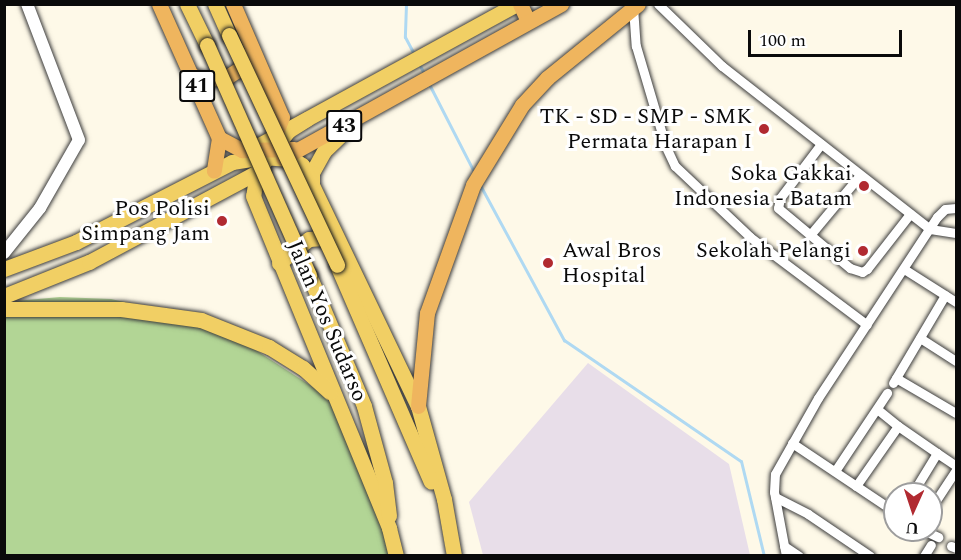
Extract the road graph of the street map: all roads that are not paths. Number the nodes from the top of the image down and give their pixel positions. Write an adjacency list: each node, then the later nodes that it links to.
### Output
1 (27, 4): 28 (street)
2 (159, 4): 12 (highway, 41)
3 (188, 4): 55 (main road, bridge)
4 (215, 4): 52 (main road, bridge)
5 (233, 4): 11 (highway)
6 (518, 4): 10 (highway); 13 (main road, 43)
7 (561, 4): 10 (highway, 43)
8 (658, 4): 17 (street)
9 (635, 6): 36 (street); 41 (highway)
10 (528, 21): 14 (highway, 43)
11 (250, 46): 12 (highway); 15 (highway)
12 (193, 76): 16 (highway, 41)
13 (307, 119): 15 (main road); 18 (main road)
14 (357, 119): 18 (highway, 43); 21 (main road)
15 (275, 136): 18 (main road)
16 (219, 138): 18 (highway); 19 (highway)
17 (821, 144): 20 (street); 26 (street)
18 (265, 157): 19 (main road); 21 (main road, Jalan Yos Sudarso); 29 (main road, Jalan Yos Sudarso); 33 (main road)
19 (214, 171): 30 (main road)
20 (860, 175): 23 (street); 26 (street)
21 (312, 185): 27 (main road, Jalan Yos Sudarso)
22 (957, 208): 24 (street)
23 (910, 214): 24 (street); 26 (street)
24 (930, 229): 25 (street); 31 (street)
25 (957, 232)
26 (810, 235)
27 (337, 238): 29 (main road); 41 (main road, Jalan Yos Sudarso)
28 (4, 253)
29 (279, 263): 40 (main road, Jalan Yos Sudarso)
30 (4, 269)
31 (904, 269): 32 (street); 36 (street)
32 (945, 295): 34 (street); 37 (street)
33 (4, 296)
34 (956, 302)
35 (4, 309): 40 (main road)
36 (867, 325): 45 (street)
37 (920, 338): 38 (street); 43 (street)
38 (957, 361)
39 (886, 393): 42 (street)
40 (336, 398): 55 (main road, Jalan Yos Sudarso)
41 (418, 406): 52 (main road, Jalan Yos Sudarso)
42 (877, 409): 44 (street); 48 (street)
43 (957, 413)
44 (898, 426): 46 (street); 50 (street)
45 (792, 443): 48 (street); 53 (street)
46 (937, 453): 47 (street); 49 (street)
47 (957, 468): 51 (street)
48 (835, 471): 50 (street)
49 (919, 482)
50 (856, 486): 54 (street)
51 (943, 490)
52 (443, 494): 59 (main road, Jalan Yos Sudarso)
53 (775, 497): 57 (street); 61 (street)
54 (883, 504)
55 (389, 528): 58 (main road, Jalan Yos Sudarso)
56 (931, 545): 62 (street)
57 (785, 551): 60 (street)
58 (396, 555)
59 (453, 555)
60 (799, 555)
61 (870, 555)
62 (924, 555)

